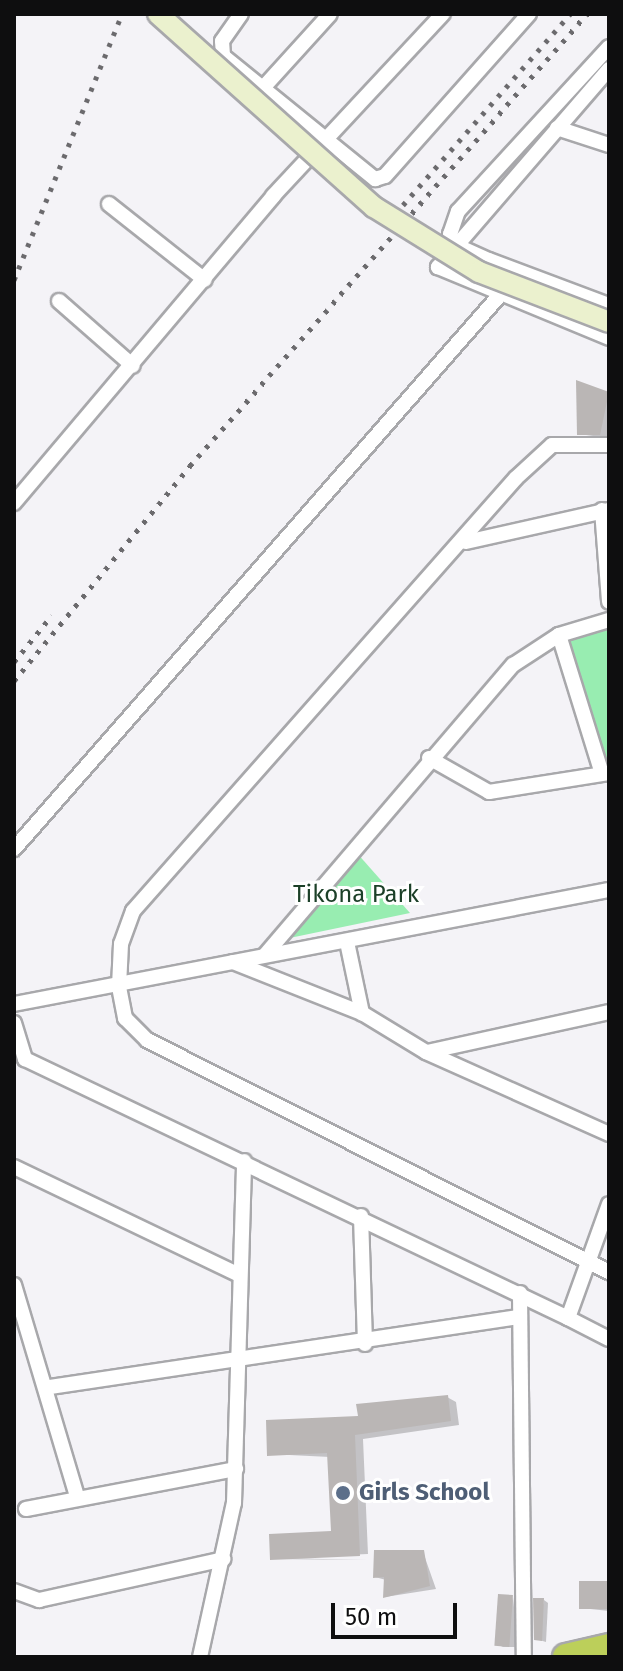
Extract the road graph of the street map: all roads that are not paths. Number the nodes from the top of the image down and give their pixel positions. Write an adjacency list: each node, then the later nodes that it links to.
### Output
1 (158, 14): 18 (main road, bridge)
2 (241, 14): 8 (street)
3 (330, 14): 8 (street)
4 (443, 14): 10 (street)
5 (529, 14): 10 (street)
6 (609, 47): 13 (street)
7 (609, 69): 9 (street)
8 (262, 89): 10 (street)
9 (557, 128): 11 (street); 13 (street)
10 (325, 141): 14 (street)
11 (609, 145)
12 (109, 204): 14 (street)
13 (455, 245): 15 (street); 17 (street)
14 (205, 280): 20 (street)
15 (499, 296): 19 (street); 30 (street)
16 (59, 301): 20 (street)
17 (609, 305)
18 (609, 322)
19 (609, 338)
20 (133, 366): 22 (street)
21 (609, 445): 24 (street)
22 (14, 503)
23 (606, 510): 24 (street); 25 (street)
24 (466, 542): 35 (street)
25 (609, 602)
26 (609, 620): 27 (street)
27 (559, 635): 28 (street); 29 (street)
28 (429, 758): 29 (street); 33 (street)
29 (605, 774)
30 (14, 849)
31 (609, 890): 32 (street)
32 (347, 942): 33 (street); 38 (street)
33 (265, 955): 34 (street)
34 (233, 962): 35 (street); 38 (street)
35 (119, 987): 36 (street); 47 (street)
36 (14, 1004)
37 (609, 1012): 40 (street)
38 (362, 1013): 40 (street)
39 (14, 1023): 41 (street)
40 (426, 1052): 42 (street)
41 (17, 1059): 43 (street)
42 (609, 1134)
43 (244, 1161): 46 (street); 49 (street)
44 (14, 1167): 49 (street)
45 (609, 1204): 47 (street)
46 (361, 1216): 51 (street); 55 (street)
47 (591, 1262): 48 (street); 53 (street)
48 (609, 1272)
49 (237, 1274): 56 (street)
50 (14, 1285): 57 (street)
51 (520, 1293): 52 (street); 53 (street)
52 (517, 1317): 55 (street); 65 (street)
53 (568, 1318): 54 (street)
54 (609, 1339)
55 (365, 1344): 56 (street)
56 (240, 1361): 57 (street); 58 (street)
57 (50, 1387): 59 (street)
58 (236, 1469): 59 (street); 61 (street)
59 (77, 1497): 60 (street)
60 (26, 1509)
61 (224, 1559): 62 (street); 64 (street)
62 (14, 1591)
63 (609, 1647): 66 (highway)
64 (200, 1657)
65 (524, 1657)
66 (566, 1657)

